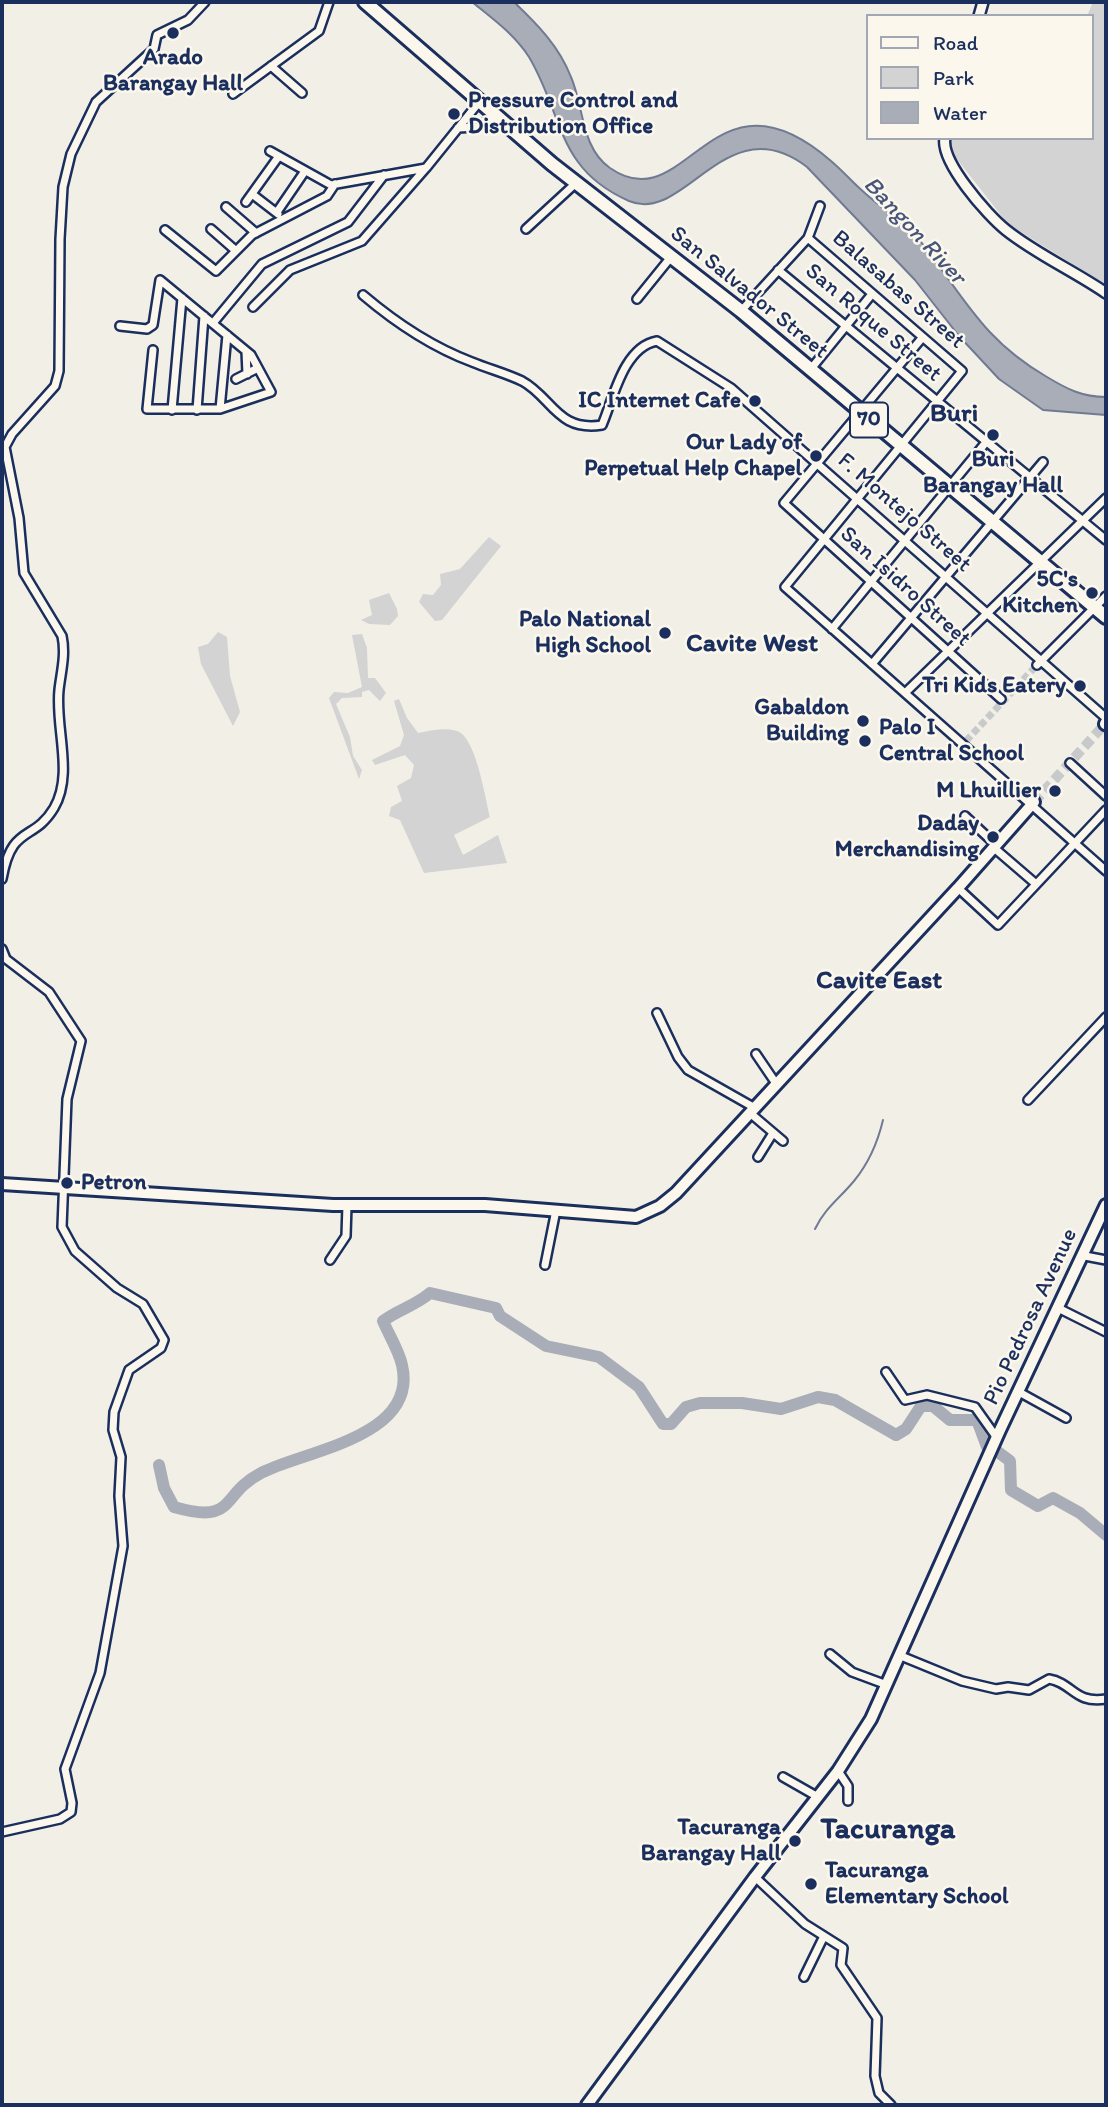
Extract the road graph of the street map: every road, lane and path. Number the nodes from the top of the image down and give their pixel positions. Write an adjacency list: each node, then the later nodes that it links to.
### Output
1 (205, 2): 93 (street)
2 (329, 2): 4 (street)
3 (365, 2): 7 (highway, San Salvador Street / 70)
4 (271, 66): 5 (street); 6 (street)
5 (302, 93)
6 (233, 94)
7 (480, 101): 8 (highway, San Salvador Street / 70); 9 (street)
8 (497, 116): 9 (street); 16 (highway, San Salvador Street / 70)
9 (458, 128): 13 (street)
10 (945, 140): 32 (street)
11 (270, 151): 12 (street)
12 (279, 156): 14 (street); 18 (street)
13 (426, 168): 15 (street); 37 (street)
14 (305, 171): 17 (street); 22 (street)
15 (385, 174): 17 (street); 40 (street)
16 (576, 183): 25 (street); 30 (highway, San Salvador Street / 70)
17 (335, 184): 23 (street)
18 (252, 194): 19 (street); 22 (street)
19 (246, 202)
20 (820, 206): 28 (street)
21 (226, 207): 27 (street)
22 (276, 212): 23 (street)
23 (282, 220): 27 (street)
24 (211, 229): 29 (street)
25 (526, 229)
26 (165, 230): 29 (street)
27 (256, 233): 29 (street)
28 (808, 238): 31 (street); 33 (street, Balasabas Street)
29 (235, 250)
30 (671, 257): 36 (street); 38 (highway, San Salvador Street / 70)
31 (778, 270): 38 (street); 42 (street, San Roque Street)
32 (1106, 293)
33 (872, 294): 42 (street); 44 (street, Balasabas Street)
34 (363, 295): 60 (street, F. Montejo Street)
35 (181, 298): 39 (street); 41 (street); 53 (street)
36 (637, 299)
37 (253, 307)
38 (741, 311): 49 (highway, San Salvador Street / 70)
39 (204, 316): 40 (street); 54 (street)
40 (213, 323): 43 (street)
41 (120, 326)
42 (847, 326): 48 (street, San Roque Street); 49 (street)
43 (227, 335): 46 (street); 55 (street)
44 (922, 338): 48 (street); 52 (street, Balasabas Street)
45 (153, 350): 53 (street)
46 (246, 351): 47 (street); 50 (street)
47 (258, 368): 50 (street); 55 (street)
48 (897, 369): 52 (street, San Roque Street); 56 (street)
49 (810, 370): 56 (highway, San Salvador Street / 70)
50 (247, 374): 51 (street)
51 (236, 379)
52 (937, 401): 57 (street, San Roque Street); 58 (street)
53 (172, 410): 54 (street)
54 (197, 410): 55 (street)
55 (220, 410)
56 (859, 412): 58 (highway, San Salvador Street / 70); 60 (street)
57 (987, 441): 61 (street, San Roque Street); 62 (street)
58 (902, 445): 62 (highway, San Salvador Street / 70); 64 (street)
59 (1042, 462): 61 (street)
60 (818, 463): 64 (street, F. Montejo Street); 67 (street, San Isidro Street)
61 (1030, 477): 65 (street, San Roque Street); 66 (street)
62 (950, 486): 66 (highway, San Salvador Street / 70); 68 (street)
63 (1106, 498): 65 (street)
64 (858, 499): 67 (street); 68 (street, F. Montejo Street)
65 (1082, 520): 69 (street, San Roque Street); 70 (street)
66 (992, 521): 70 (highway, San Salvador Street / 70); 71 (street)
67 (823, 539): 72 (street, San Isidro Street); 78 (street)
68 (906, 540): 71 (street, F. Montejo Street); 72 (street)
69 (1106, 541)
70 (1039, 561): 74 (highway, San Salvador Street / 70); 75 (street)
71 (946, 575): 75 (street, F. Montejo Street); 76 (street)
72 (871, 582): 76 (street, San Isidro Street); 78 (street)
73 (1106, 596): 74 (street)
74 (1095, 607): 77 (highway, San Salvador Street / 70); 80 (street)
75 (987, 611): 79 (street); 80 (street, F. Montejo Street)
76 (911, 617): 79 (street, San Isidro Street); 81 (street)
77 (1106, 617)
78 (832, 629): 81 (street)
79 (948, 652): 82 (street); 83 (street, San Isidro Street)
80 (1039, 663): 84 (street, F. Montejo Street)
81 (872, 664): 82 (street)
82 (905, 693): 87 (street)
83 (1001, 699)
84 (1106, 721)
85 (1070, 763): 86 (street)
86 (1106, 796)
87 (1033, 803): 90 (street); 91 (main road)
88 (1106, 810): 90 (street)
89 (965, 816): 91 (street)
90 (1075, 842): 92 (street); 94 (street)
91 (994, 845): 94 (street); 95 (main road)
92 (1106, 871)
93 (2, 879)
94 (1036, 884): 95 (street)
95 (958, 888): 100 (main road)
96 (2, 949): 107 (street)
97 (657, 1013): 102 (street)
98 (1105, 1021): 101 (street)
99 (755, 1054): 100 (street)
100 (777, 1085): 102 (main road)
101 (1028, 1100)
102 (752, 1111): 103 (street); 110 (main road)
103 (773, 1133): 104 (street); 105 (street)
104 (783, 1140)
105 (758, 1157)
106 (2, 1184): 107 (main road)
107 (63, 1188): 108 (main road); 129 (street)
108 (346, 1205): 110 (main road); 112 (street)
109 (1106, 1205): 111 (main road, Pio Pedrosa Avenue)
110 (556, 1210): 114 (street)
111 (1085, 1256): 113 (street); 115 (main road, Pio Pedrosa Avenue)
112 (330, 1260)
113 (1106, 1260)
114 (544, 1265)
115 (1058, 1308): 116 (street); 118 (main road, Pio Pedrosa Avenue)
116 (1106, 1332)
117 (886, 1372): 120 (street)
118 (1019, 1392): 119 (street); 120 (main road, Pio Pedrosa Avenue)
119 (1066, 1418)
120 (996, 1443): 122 (main road, Pio Pedrosa Avenue)
121 (830, 1654): 123 (street)
122 (901, 1656): 123 (main road, Pio Pedrosa Avenue); 124 (street)
123 (887, 1685): 125 (main road, Pio Pedrosa Avenue)
124 (1106, 1699)
125 (838, 1771): 127 (main road, Pio Pedrosa Avenue); 128 (street)
126 (782, 1777): 127 (street)
127 (818, 1797): 130 (main road, Pio Pedrosa Avenue)
128 (848, 1801)
129 (2, 1832)
130 (755, 1877): 131 (street); 133 (main road, Pio Pedrosa Avenue)
131 (824, 1936): 132 (street); 134 (street)
132 (804, 1977)
133 (587, 2105)
134 (891, 2105)

